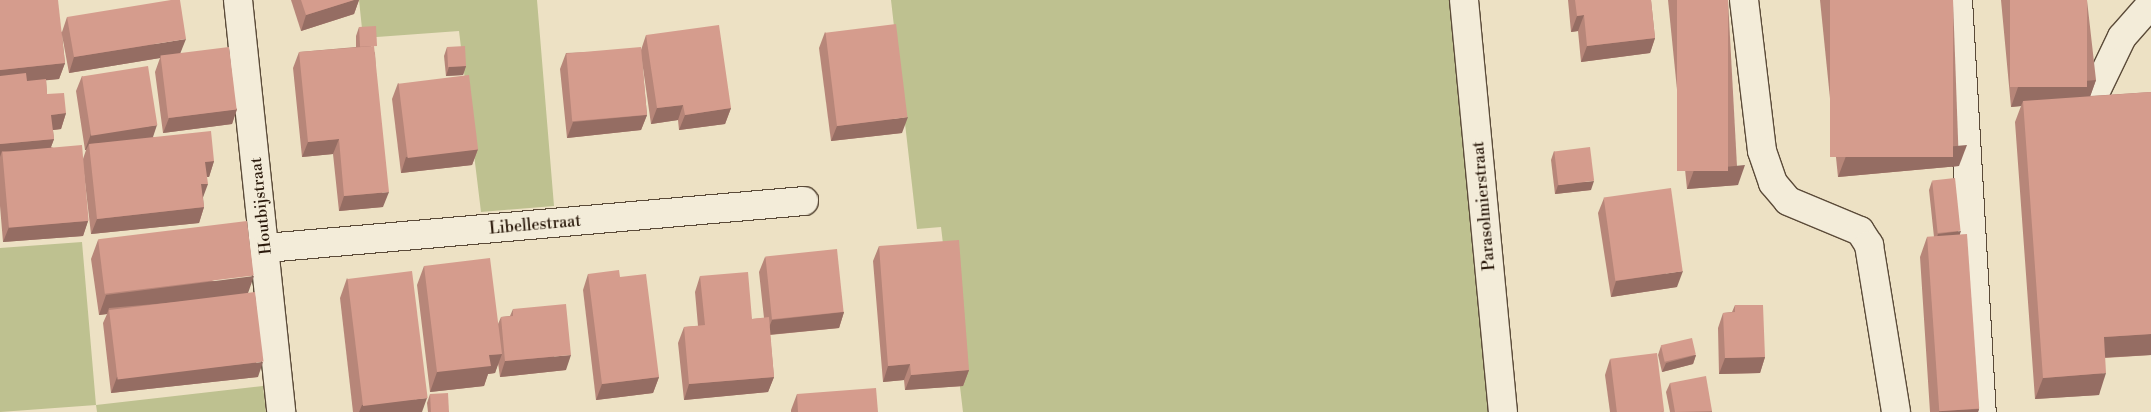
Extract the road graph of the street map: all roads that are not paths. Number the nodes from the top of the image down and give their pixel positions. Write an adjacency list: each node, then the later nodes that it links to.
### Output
1 (238, 0): 8 (street, Houtbijstraat)
2 (1464, 0): 10 (street, Parasolmierstraat)
3 (1744, 0): 11 (street)
4 (1958, 0): 12 (street)
5 (2151, 4): 6 (street)
6 (2096, 91)
7 (804, 201): 8 (street, Libellestraat)
8 (266, 248): 9 (street, Houtbijstraat)
9 (281, 412)
10 (1503, 412)
11 (1896, 412)
12 (1982, 412)

